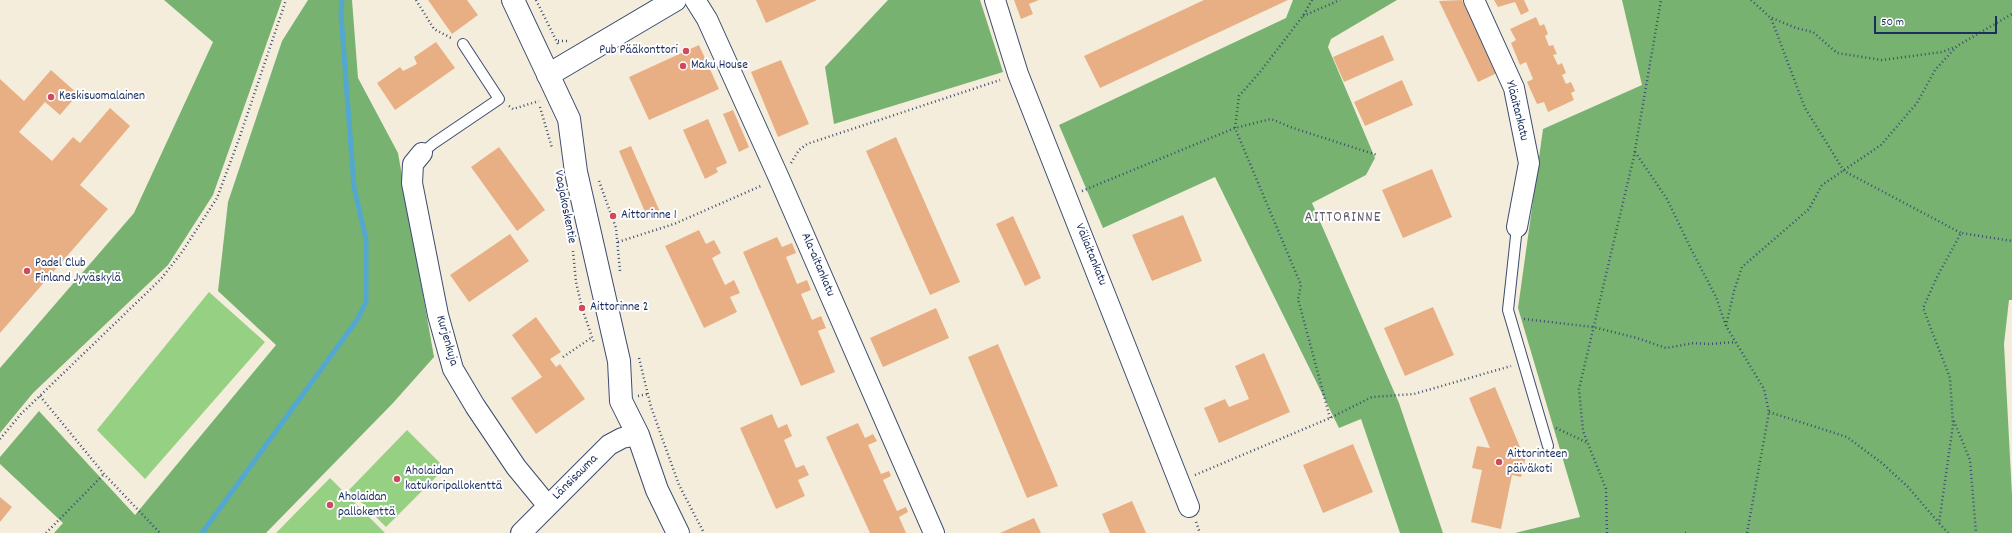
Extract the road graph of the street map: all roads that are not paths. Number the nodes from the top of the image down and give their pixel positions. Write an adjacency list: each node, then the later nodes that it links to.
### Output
1 (513, 0): 7 (main road, Vaajakoskentie)
2 (675, 0): 7 (main road)
3 (695, 0): 16 (street, Ala-aitankatu)
4 (995, 0): 13 (street, Väliaitankatu)
5 (1474, 0): 9 (street, Yläaitankatu)
6 (463, 44): 8 (lane)
7 (548, 75): 10 (main road, Vaajakoskentie)
8 (422, 153): 12 (street, Kurjenkuja)
9 (1517, 227): 11 (lane)
10 (638, 435): 12 (street, Länsisauma); 15 (main road, Vaajakoskentie)
11 (1548, 446)
12 (548, 506): 14 (street, Länsisauma)
13 (1190, 507)
14 (522, 533)
15 (678, 533)
16 (934, 533)

